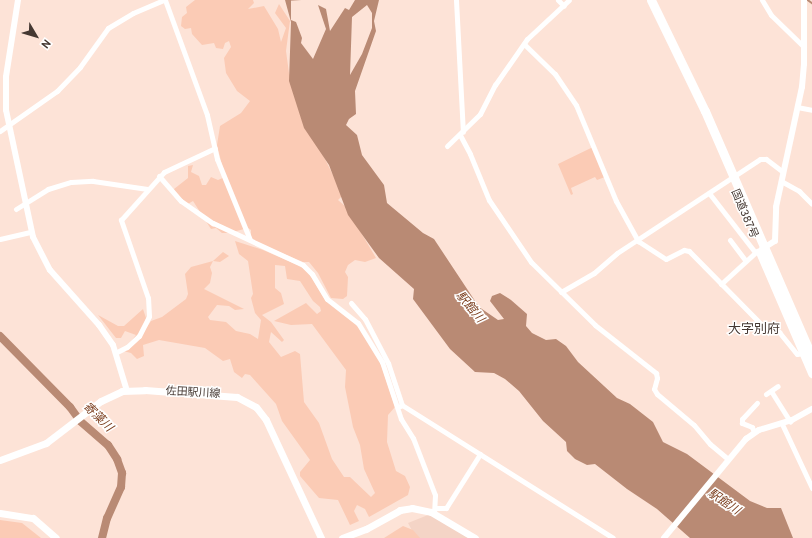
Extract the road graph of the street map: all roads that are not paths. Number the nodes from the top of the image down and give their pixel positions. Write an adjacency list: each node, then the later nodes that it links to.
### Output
1 (18, 0): 14 (street)
2 (165, 0): 14 (street); 18 (street)
3 (456, 0): 16 (street)
4 (558, 0): 9 (street)
5 (569, 0): 9 (street)
6 (651, 0): 21 (highway, 国道387号)
7 (762, 0): 11 (street)
8 (804, 0): 11 (street)
9 (564, 6): 10 (street)
10 (524, 44): 16 (street); 31 (street)
11 (804, 47): 12 (street)
12 (797, 107): 13 (street); 19 (street)
13 (812, 110)
14 (8, 124): 15 (street); 26 (street)
15 (0, 131)
16 (461, 133): 17 (street); 36 (street)
17 (447, 146)
18 (215, 148): 20 (street); 30 (street)
19 (783, 172): 21 (street); 22 (street)
20 (159, 176): 23 (street); 30 (street)
21 (730, 176): 24 (street); 33 (highway, 国道387号)
22 (781, 181): 25 (street); 33 (street)
23 (147, 188): 26 (street); 38 (street)
24 (709, 193): 31 (street); 33 (street)
25 (812, 204)
26 (25, 205): 27 (street); 28 (street)
27 (16, 209)
28 (31, 232): 29 (street); 38 (street)
29 (0, 240)
30 (250, 240): 45 (street)
31 (638, 240): 35 (street); 36 (street)
32 (730, 240): 34 (street)
33 (760, 250): 34 (street); 39 (highway, 国道387号)
34 (746, 261): 35 (street)
35 (721, 284): 39 (street)
36 (561, 292): 52 (street)
37 (351, 304): 44 (street)
38 (117, 352): 42 (street)
39 (808, 355): 40 (highway, 国道387号)
40 (812, 373)
41 (778, 386): 47 (street)
42 (127, 390): 51 (main road, 佐田駅川線); 57 (main road, 佐田駅川線)
43 (757, 403): 49 (street)
44 (402, 405): 45 (street); 50 (street)
45 (397, 408): 54 (street)
46 (812, 409): 47 (street)
47 (790, 421): 48 (street)
48 (782, 424): 49 (street); 53 (street)
49 (754, 432): 52 (street)
50 (480, 454): 54 (street); 60 (street)
51 (0, 460)
52 (728, 460): 61 (street)
53 (812, 488)
54 (435, 511): 58 (main road); 59 (main road)
55 (0, 513): 56 (main road)
56 (56, 538)
57 (321, 538)
58 (342, 538)
59 (474, 538)
60 (613, 538)
61 (664, 538)

